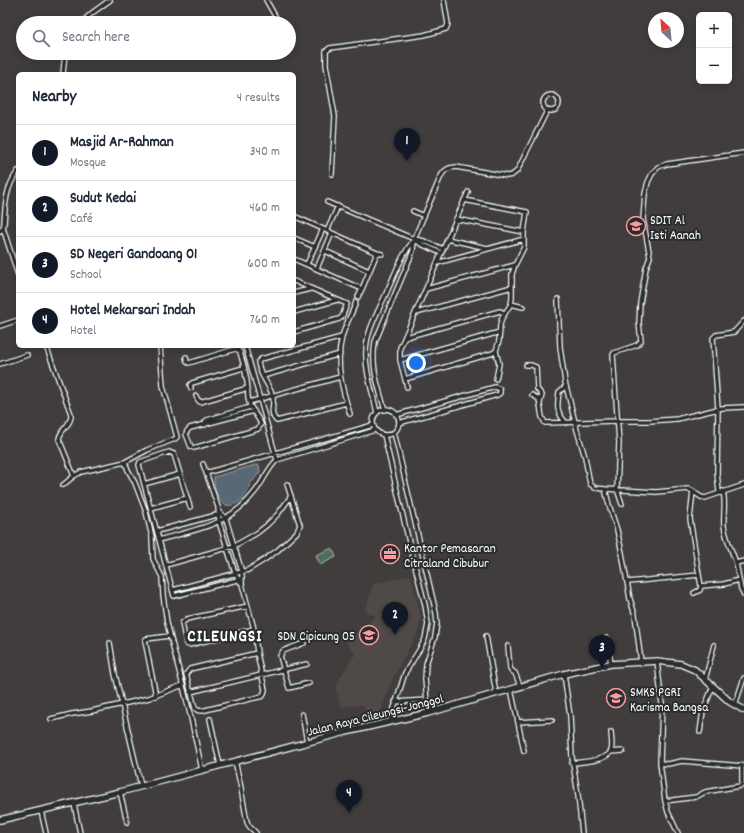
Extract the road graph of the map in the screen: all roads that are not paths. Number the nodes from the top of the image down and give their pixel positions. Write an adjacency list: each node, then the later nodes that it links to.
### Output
1 (110, 0): 4 (street)
2 (266, 0): 5 (street)
3 (444, 0): 11 (street)
4 (89, 16)
5 (274, 16)
6 (64, 60): 7 (street)
7 (63, 72)
8 (547, 111): 8 (street); 17 (street)
9 (744, 153): 98 (street)
10 (16, 174): 21 (street)
11 (332, 174)
12 (468, 192): 13 (street)
13 (464, 200): 19 (street); 23 (street)
14 (327, 202): 15 (street)
15 (338, 206): 22 (street); 26 (street)
16 (413, 211): 17 (street)
17 (424, 216): 26 (street)
18 (296, 217): 20 (street)
19 (456, 219): 23 (street); 27 (street)
20 (323, 229): 22 (street); 29 (street)
21 (1, 230): 40 (street)
22 (328, 231): 24 (street)
23 (524, 232): 28 (street)
24 (332, 233): 31 (street); 33 (street)
25 (296, 239): 29 (street)
26 (414, 239): 32 (street); 93 (street); 95 (street)
27 (447, 239): 30 (street); 32 (street)
28 (524, 239): 30 (street); 38 (street)
29 (315, 247): 37 (street)
30 (489, 248): 36 (street)
31 (325, 251): 39 (street); 41 (street)
32 (442, 251): 36 (street)
33 (377, 253): 34 (street); 41 (street)
34 (382, 254)
35 (296, 260): 37 (street)
36 (437, 262): 46 (street)
37 (307, 264): 39 (street)
38 (515, 265): 43 (street); 46 (street)
39 (317, 268): 44 (street)
40 (16, 270)
41 (369, 271): 44 (street)
42 (296, 282): 45 (street)
43 (512, 287): 52 (street); 55 (street)
44 (362, 288): 48 (street)
45 (311, 289): 47 (street); 50 (street)
46 (426, 289): 55 (street)
47 (296, 293)
48 (358, 297)
49 (558, 299): 79 (street)
50 (337, 300): 54 (street); 60 (street)
51 (356, 302): 63 (street)
52 (511, 304): 53 (street); 56 (street)
53 (523, 307)
54 (296, 311)
55 (416, 313): 62 (street)
56 (504, 313): 61 (street); 62 (street)
57 (16, 321): 59 (street)
58 (744, 321): 92 (street)
59 (0, 326)
60 (296, 331)
61 (500, 332): 67 (street); 71 (street)
62 (406, 337): 71 (street)
63 (342, 338): 68 (street); 75 (street)
64 (47, 348): 115 (street)
65 (160, 348): 111 (street)
66 (246, 348): 86 (street)
67 (496, 351): 77 (street); 78 (street)
68 (340, 354): 75 (street); 76 (street)
69 (27, 355): 72 (street)
70 (186, 357): 74 (street)
71 (400, 360): 77 (street)
72 (0, 364)
73 (526, 365): 89 (street)
74 (243, 368): 81 (street); 82 (street)
75 (263, 376): 83 (street)
76 (340, 377): 83 (street); 88 (street)
77 (405, 379): 80 (street)
78 (496, 379)
79 (566, 386): 100 (street); 101 (street)
80 (407, 387)
81 (190, 388)
82 (248, 388): 85 (street); 87 (street)
83 (272, 395): 86 (street); 88 (street)
84 (532, 395): 89 (street)
85 (196, 396)
86 (260, 399): 87 (street); 109 (street)
87 (249, 402): 90 (street)
88 (346, 403): 96 (street)
89 (540, 403): 100 (street)
90 (250, 407): 94 (street); 102 (street)
91 (744, 407): 92 (street)
92 (718, 409): 98 (street); 123 (street)
93 (384, 410): 95 (street); 97 (street)
94 (254, 411): 102 (street); 102 (street)
95 (377, 413): 103 (street)
96 (350, 414)
97 (396, 415): 99 (street); 99 (street)
98 (617, 421): 101 (street); 121 (street)
99 (399, 423): 106 (street)
100 (566, 423): 101 (street)
101 (575, 423): 120 (street)
102 (204, 425)
103 (373, 425): 104 (street); 105 (street)
104 (375, 430): 107 (street); 108 (street)
105 (353, 431): 108 (street); 109 (street)
106 (394, 432): 107 (street); 132 (street)
107 (384, 435): 133 (street)
108 (355, 436): 110 (street)
109 (275, 453): 110 (street); 113 (street)
110 (277, 460): 130 (street)
111 (125, 462): 115 (street); 155 (street)
112 (203, 464): 113 (street)
113 (206, 473): 129 (street)
114 (180, 474): 116 (street); 116 (street); 125 (street)
115 (74, 476): 118 (street)
116 (144, 484): 128 (street)
117 (287, 484): 124 (street)
118 (63, 485)
119 (744, 485): 123 (street)
120 (605, 489): 121 (street); 148 (street)
121 (617, 489): 122 (street); 126 (street)
122 (693, 491): 123 (street); 145 (street)
123 (721, 492): 140 (street)
124 (291, 496): 136 (street); 143 (street)
125 (187, 498): 127 (street); 128 (street)
126 (622, 504)
127 (190, 507)
128 (151, 508): 134 (street)
129 (220, 513): 130 (street); 131 (street); 134 (street)
130 (226, 518): 131 (street); 136 (street)
131 (219, 522): 135 (street); 137 (street)
132 (416, 527): 133 (street); 138 (street)
133 (406, 529): 141 (street)
134 (157, 531): 135 (street)
135 (159, 540): 142 (street)
136 (234, 546): 137 (street); 143 (street)
137 (228, 548): 142 (street); 144 (street)
138 (424, 561): 141 (street); 180 (street)
139 (744, 561): 140 (street)
140 (736, 563): 147 (street)
141 (415, 564): 181 (street)
142 (166, 565): 150 (street)
143 (242, 572): 144 (street); 146 (street)
144 (235, 573): 146 (street); 150 (street)
145 (699, 575): 148 (street); 149 (street)
146 (240, 580): 150 (street); 153 (street)
147 (739, 580): 149 (street); 152 (street)
148 (628, 582): 164 (street)
149 (701, 586): 151 (street)
150 (173, 590)
151 (694, 593)
152 (744, 595)
153 (248, 606): 154 (street); 154 (street)
154 (254, 629): 162 (street)
155 (169, 636): 173 (street); 179 (street)
156 (486, 636): 178 (street)
157 (607, 638): 166 (street)
158 (304, 642): 167 (street)
159 (110, 643): 182 (street)
160 (508, 646): 174 (street)
161 (714, 646): 171 (street)
162 (258, 653): 169 (street); 177 (street)
163 (658, 661): 164 (main road, Jalan Raya Cileungsi-Jonggol); 171 (main road, Jalan Raya Cileungsi-Jonggol); 200 (street)
164 (641, 662): 166 (main road, Jalan Raya Cileungsi-Jonggol)
165 (307, 664): 167 (street)
166 (611, 664): 168 (main road, Jalan Raya Cileungsi-Jonggol)
167 (284, 670): 169 (street); 172 (street)
168 (564, 674): 174 (main road, Jalan Raya Cileungsi-Jonggol); 199 (street)
169 (261, 675): 177 (street); 177 (street)
170 (744, 678): 183 (street)
171 (706, 680): 175 (main road, Jalan Raya Cileungsi-Jonggol)
172 (309, 683)
173 (183, 685): 179 (street); 203 (street)
174 (520, 686): 176 (main road, Jalan Raya Cileungsi-Jonggol)
175 (713, 686): 183 (main road, Jalan Raya Cileungsi-Jonggol); 193 (street)
176 (511, 689): 178 (main road, Jalan Raya Cileungsi-Jonggol); 191 (street)
177 (190, 692)
178 (496, 693): 185 (main road, Jalan Raya Cileungsi-Jonggol)
179 (156, 696): 182 (street)
180 (427, 700): 181 (street); 185 (street)
181 (395, 702): 190 (street)
182 (122, 704): 187 (street); 204 (street)
183 (735, 705): 184 (main road, Jalan Raya Cileungsi-Jonggol)
184 (744, 710)
185 (428, 713): 190 (main road, Jalan Raya Cileungsi-Jonggol)
186 (302, 714): 194 (street)
187 (51, 719)
188 (210, 719): 201 (street)
189 (552, 720): 191 (street)
190 (390, 721): 194 (main road, Jalan Raya Cileungsi-Jonggol)
191 (518, 722): 195 (street)
192 (611, 732): 197 (street)
193 (700, 732)
194 (307, 742): 198 (main road, Jalan Raya Cileungsi-Jonggol)
195 (524, 751)
196 (624, 751): 197 (street)
197 (610, 752): 199 (street)
198 (235, 761): 201 (main road, Jalan Raya Cileungsi-Jonggol); 213 (street)
199 (572, 763): 214 (street)
200 (660, 763): 202 (street); 206 (street)
201 (220, 766): 203 (main road, Jalan Raya Cileungsi-Jonggol)
202 (743, 766): 206 (street)
203 (202, 770): 204 (main road, Jalan Raya Cileungsi-Jonggol)
204 (141, 786): 205 (main road, Jalan Raya Cileungsi-Jonggol)
205 (120, 792): 207 (main road, Jalan Raya Cileungsi-Jonggol); 210 (street)
206 (665, 801): 215 (street)
207 (74, 804): 208 (main road, Jalan Raya Cileungsi-Jonggol); 212 (street)
208 (41, 811): 209 (main road, Jalan Raya Cileungsi-Jonggol); 211 (street)
209 (0, 820)
210 (127, 822)
211 (46, 833)
212 (80, 833)
213 (256, 833)
214 (582, 833)
215 (678, 833)

